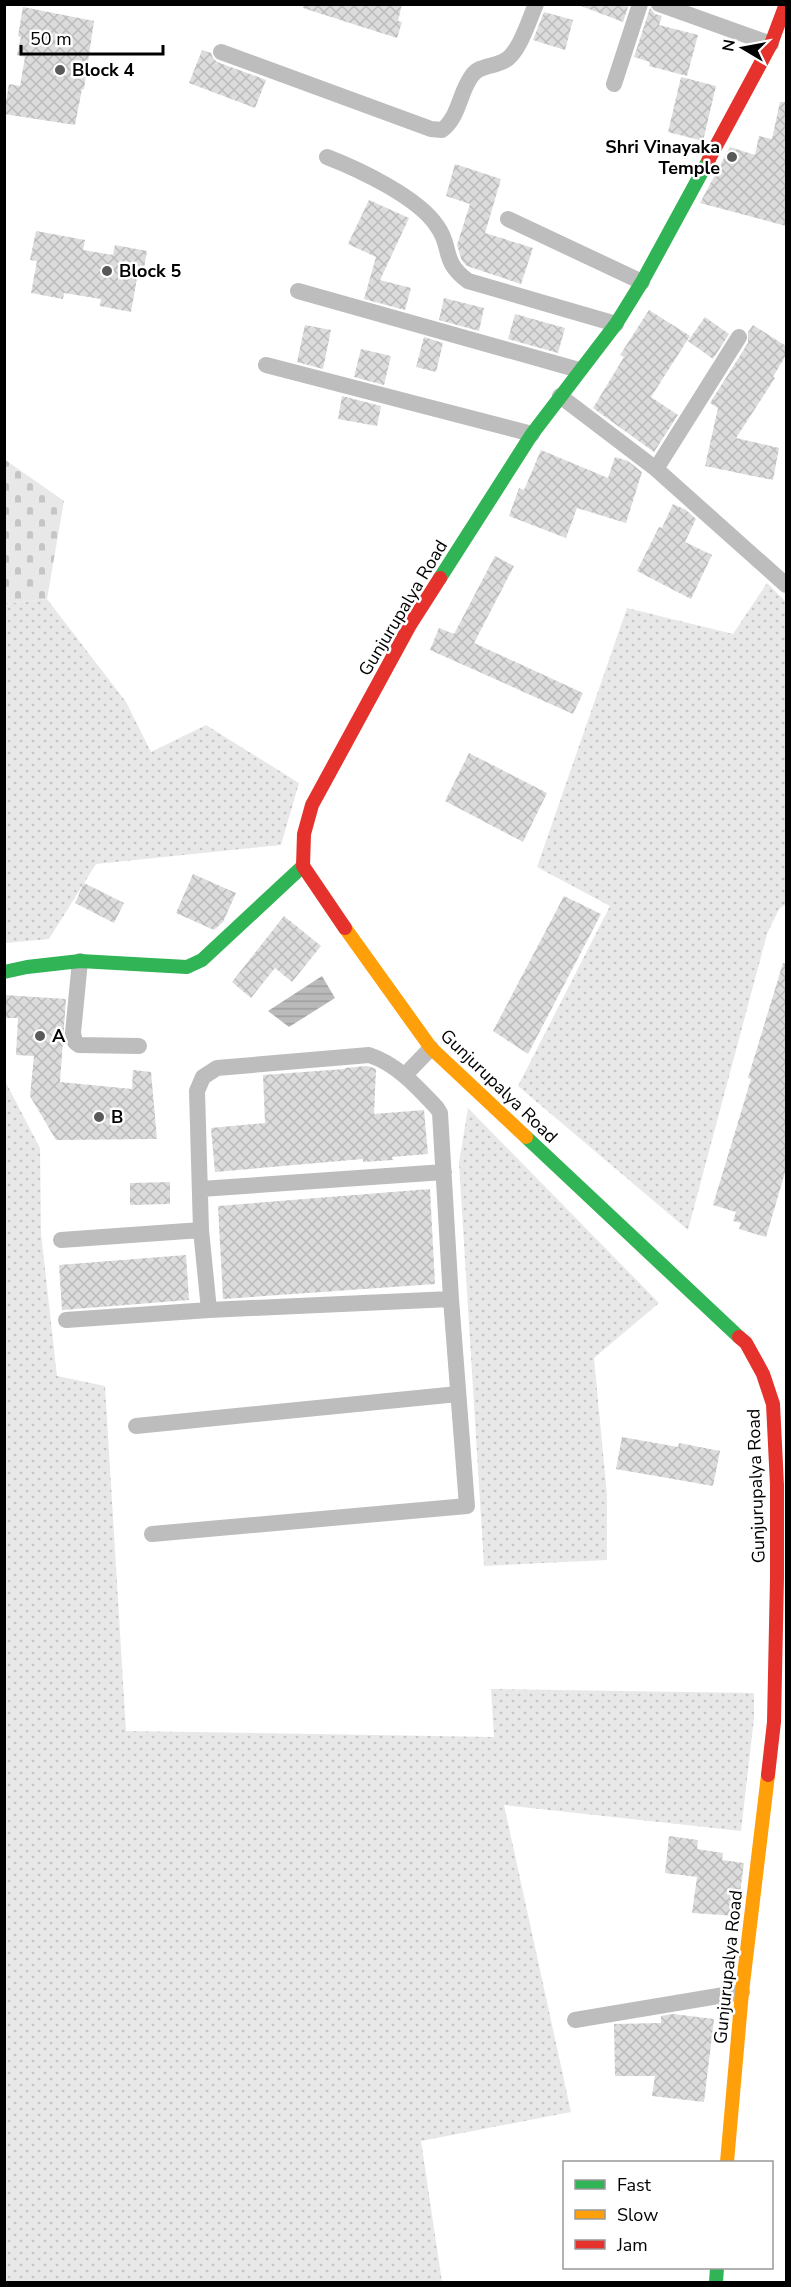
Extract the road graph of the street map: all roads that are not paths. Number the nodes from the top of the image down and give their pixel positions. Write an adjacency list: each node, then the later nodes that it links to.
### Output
1 (536, 4): 6 (street)
2 (640, 4): 7 (street)
3 (659, 4): 5 (street)
4 (786, 4): 5 (street, Gunjurupalya Road)
5 (771, 44): 10 (street, Gunjurupalya Road)
6 (221, 52)
7 (614, 84)
8 (327, 157): 12 (street)
9 (508, 219): 10 (street)
10 (642, 282): 12 (street, Gunjurupalya Road)
11 (298, 291): 15 (street)
12 (616, 324): 15 (street, Gunjurupalya Road)
13 (740, 338): 18 (street)
14 (266, 365): 17 (street)
15 (579, 370): 16 (street, Gunjurupalya Road)
16 (560, 396): 17 (street, Gunjurupalya Road); 18 (street)
17 (532, 434): 20 (street, Gunjurupalya Road)
18 (656, 469): 19 (street)
19 (786, 585)
20 (303, 866): 21 (street); 24 (street, Gunjurupalya Road)
21 (80, 960): 22 (street); 23 (street)
22 (4, 972)
23 (139, 1046)
24 (431, 1048): 25 (street); 36 (street, Gunjurupalya Road)
25 (405, 1075): 26 (street); 27 (street)
26 (444, 1172): 27 (street); 30 (street)
27 (201, 1189): 28 (street)
28 (201, 1230): 29 (street); 31 (street)
29 (61, 1240)
30 (451, 1299): 31 (street); 33 (street)
31 (209, 1310): 32 (street)
32 (66, 1320)
33 (458, 1394): 34 (street); 35 (street)
34 (136, 1426)
35 (152, 1534)
36 (742, 1992): 37 (street); 38 (street, Gunjurupalya Road)
37 (575, 2020)
38 (727, 2161)

